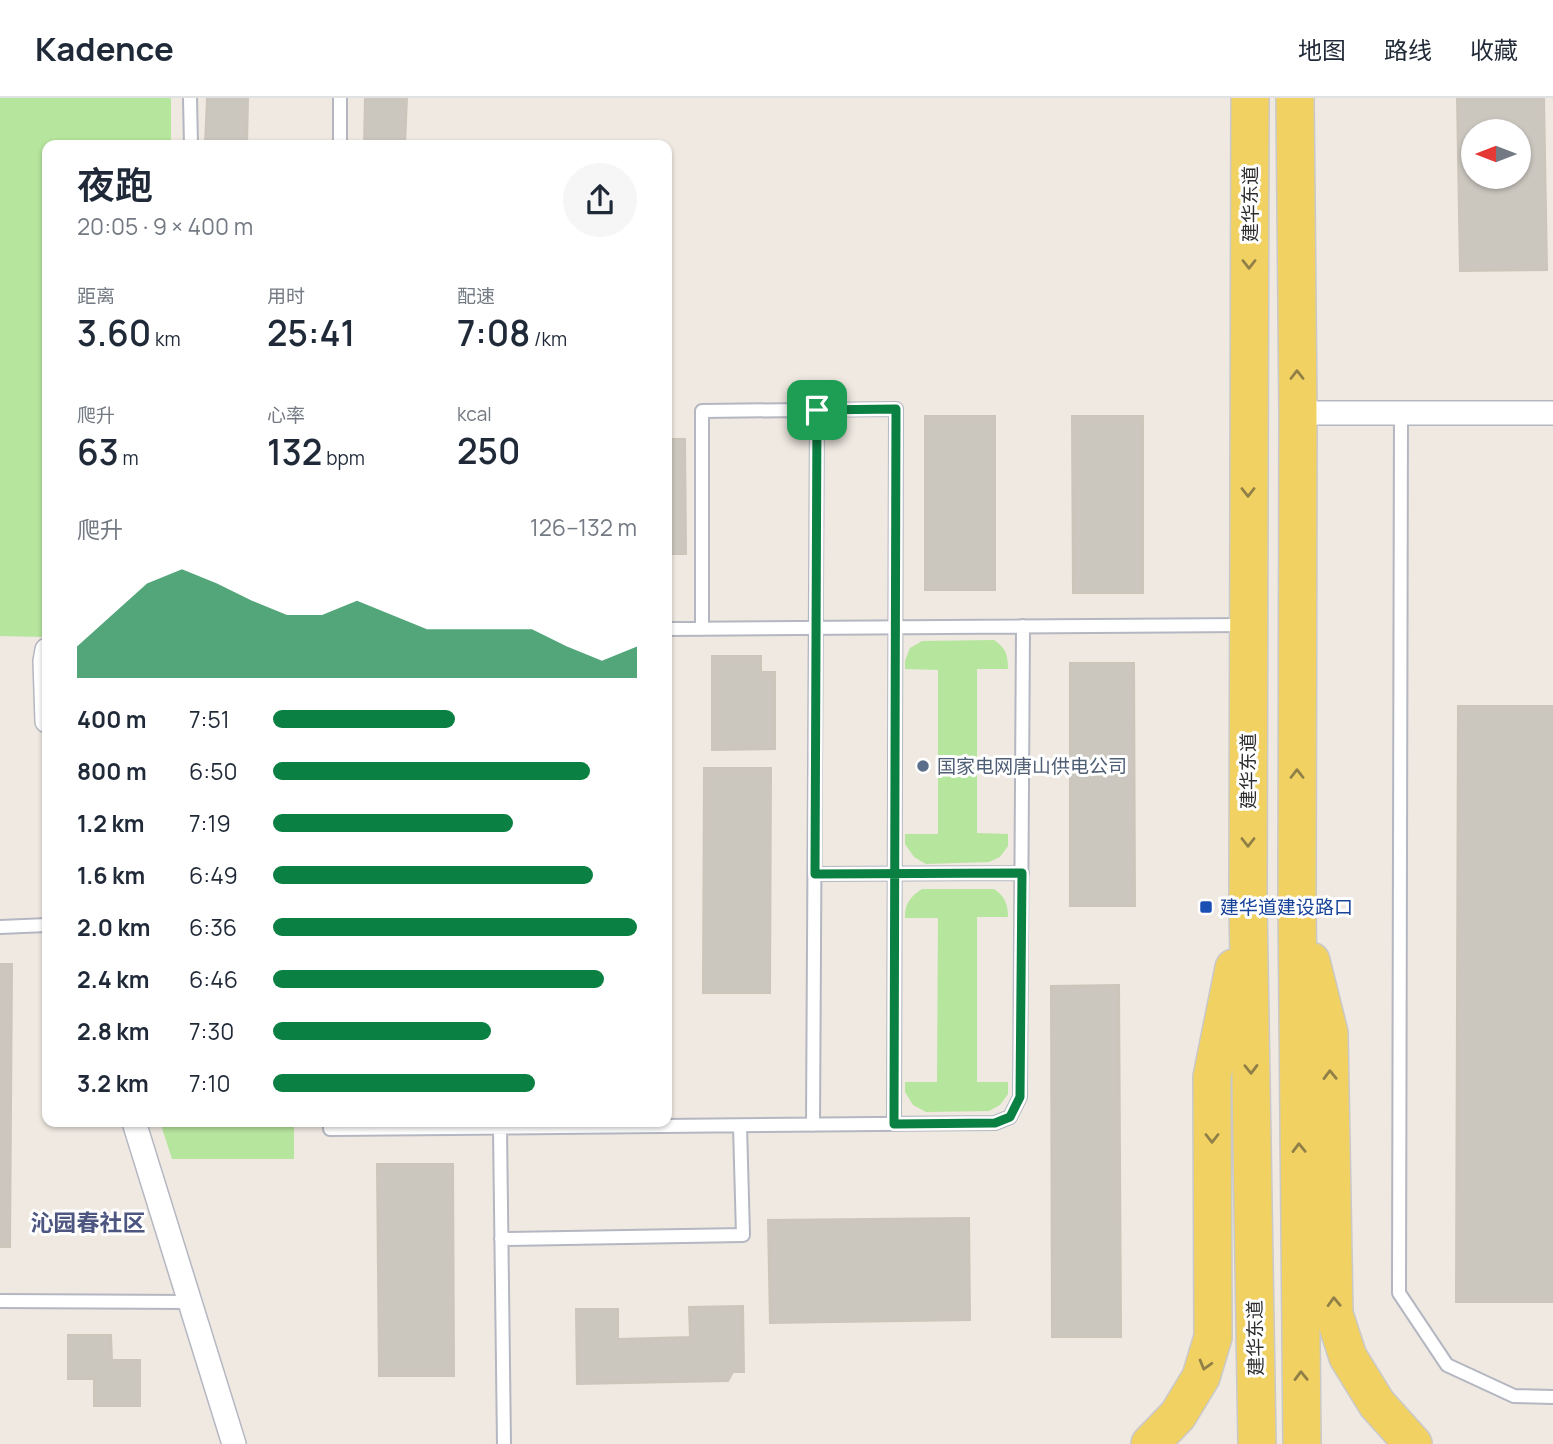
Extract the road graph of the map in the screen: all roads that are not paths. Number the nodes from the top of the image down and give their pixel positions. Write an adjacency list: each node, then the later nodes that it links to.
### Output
1 (190, 98): 5 (lane)
2 (340, 98): 6 (lane)
3 (1250, 98): 11 (main road, 建华东道, one-way to 11)
4 (1295, 98): 8 (main road, one-way to 4)
5 (191, 140)
6 (340, 140)
7 (817, 410): 14 (lane); 16 (lane); 21 (lane)
8 (1298, 413): 9 (street); 18 (main road, one-way to 8)
9 (1401, 413): 10 (street); 32 (lane)
10 (1553, 413)
11 (1248, 625): 12 (lane); 17 (main road, 建华东道, one-way to 17)
12 (1023, 626): 14 (lane); 15 (lane)
13 (672, 629): 14 (lane)
14 (702, 629)
15 (1022, 873): 16 (lane); 21 (lane)
16 (815, 874): 22 (lane)
17 (1248, 902): 35 (main road, one-way to 35); 36 (main road, 建华东道, one-way to 36)
18 (1297, 902): 37 (main road, one-way to 18); 38 (main road, one-way to 18)
19 (42, 925): 20 (lane)
20 (0, 927)
21 (894, 1124): 22 (lane)
22 (813, 1125): 23 (lane)
23 (740, 1126): 27 (lane); 29 (lane)
24 (136, 1127): 31 (street)
25 (330, 1127): 28 (lane)
26 (620, 1127): 28 (lane)
27 (672, 1127)
28 (499, 1128): 29 (lane)
29 (500, 1239): 34 (lane)
30 (0, 1301): 31 (lane)
31 (189, 1301): 33 (street)
32 (1553, 1397)
33 (234, 1444)
34 (504, 1444)
35 (1150, 1444)
36 (1257, 1444)
37 (1302, 1444)
38 (1413, 1444)

